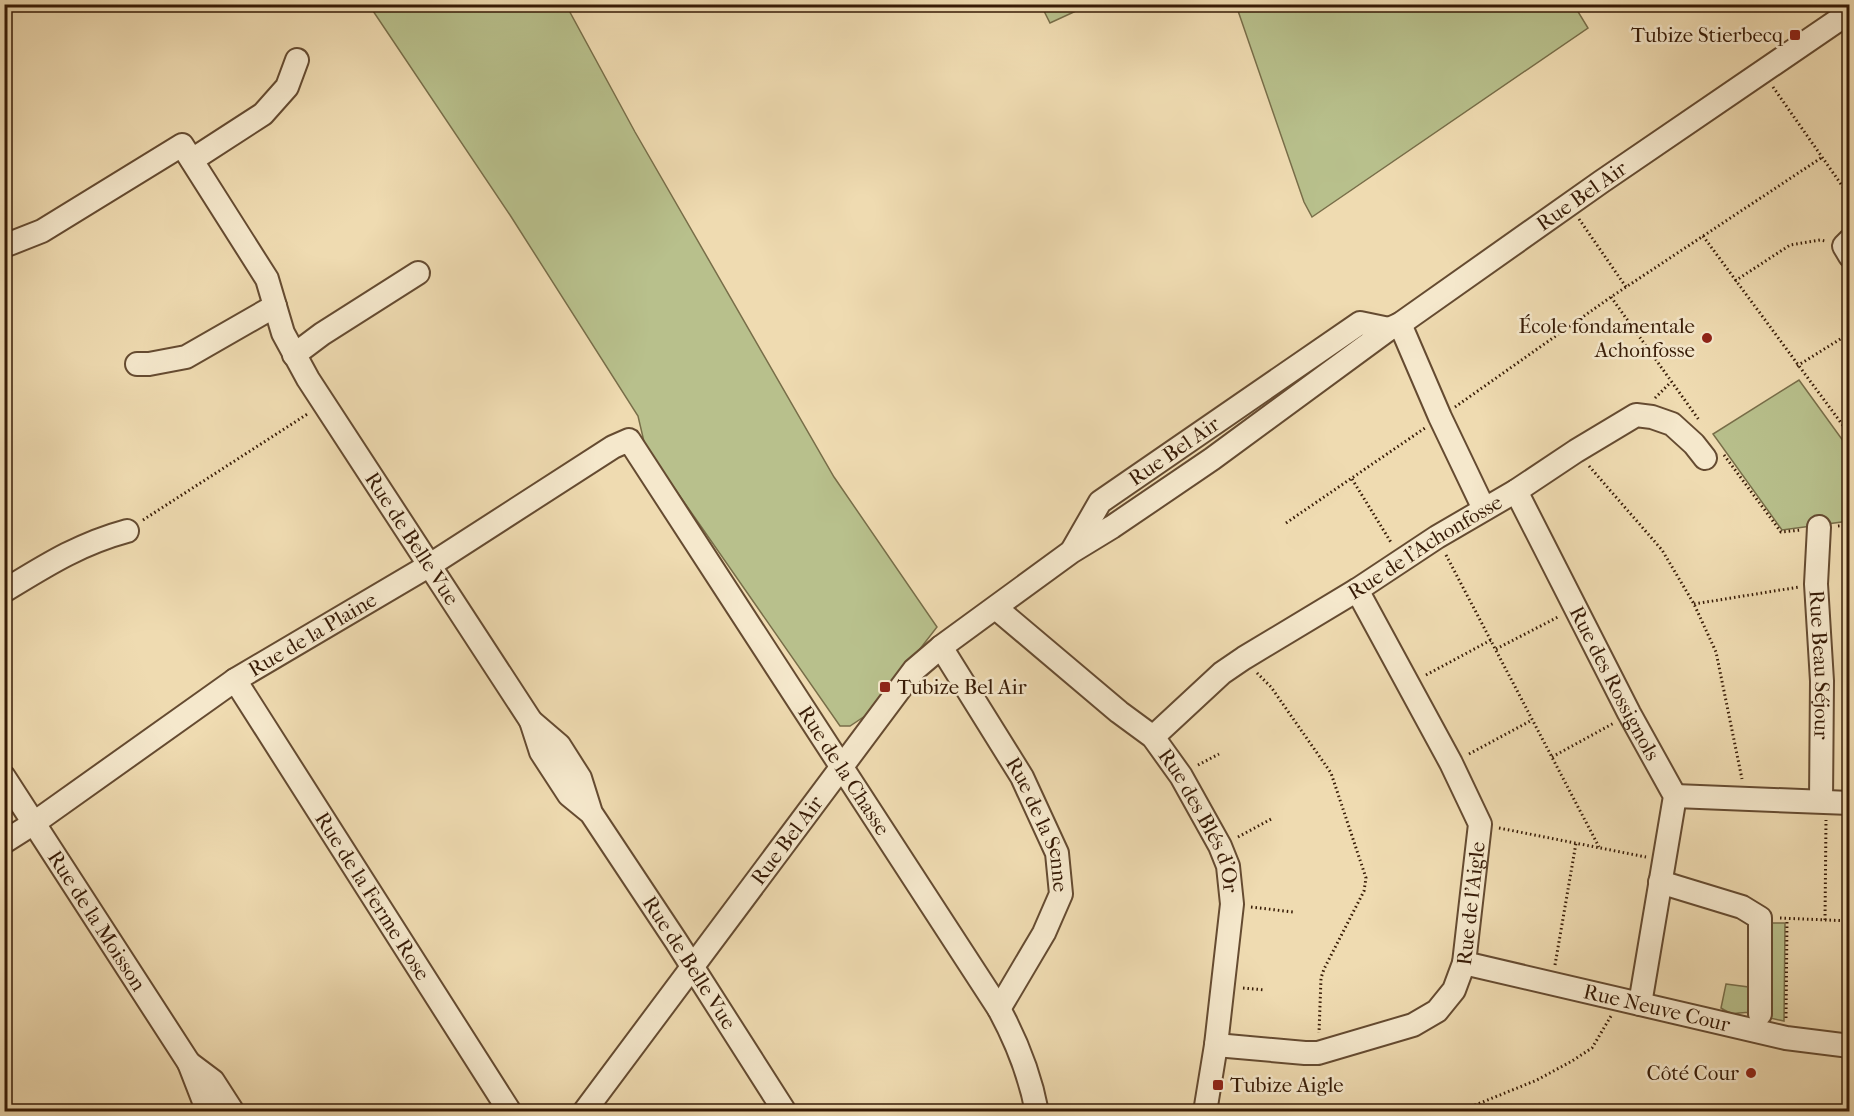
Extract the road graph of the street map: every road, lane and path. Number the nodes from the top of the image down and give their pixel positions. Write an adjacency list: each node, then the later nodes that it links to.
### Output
1 (1850, 12): 4 (street, Rue Bel Air)
2 (1850, 29): 4 (street)
3 (297, 60): 5 (street)
4 (1768, 67): 6 (path); 8 (street, Rue Bel Air)
5 (187, 152): 10 (street); 16 (street, Rue de Belle Vue)
6 (1821, 158): 7 (path); 9 (path)
7 (1850, 196)
8 (1569, 205): 14 (path); 17 (street, Rue Bel Air)
9 (1702, 236): 13 (path); 14 (path)
10 (4, 246)
11 (1848, 248): 13 (path)
12 (418, 273): 19 (street)
13 (1735, 282): 21 (path)
14 (1626, 288): 15 (path)
15 (1611, 297): 23 (path); 24 (path)
16 (275, 306): 19 (street, Rue de Belle Vue); 20 (street)
17 (1395, 327): 23 (street); 43 (street, Rue Bel Air)
18 (1850, 333): 21 (path)
19 (294, 355): 22 (street, Rue de Belle Vue)
20 (137, 364)
21 (1797, 366): 25 (path)
22 (324, 403): 35 (path); 38 (street, Rue de Belle Vue)
23 (1440, 417): 29 (path); 31 (street)
24 (1699, 420)
25 (1850, 435)
26 (629, 440): 38 (street, Rue de la Plaine); 57 (street, Rue de la Chasse)
27 (1576, 451): 28 (street, Rue de l'Achonfosse); 30 (street, Rue de l'Achonfosse); 42 (path)
28 (1712, 453): 34 (path)
29 (1352, 479): 32 (path); 37 (path)
30 (1516, 491): 31 (street, Rue de l'Achonfosse); 44 (street, Rue des Rossignols)
31 (1484, 509): 36 (street, Rue de l'Achonfosse)
32 (1286, 523)
33 (1850, 525): 34 (path)
34 (1819, 528): 39 (street, Rue Beau Séjour)
35 (127, 531): 41 (street)
36 (1437, 537): 37 (street, Rue de l'Achonfosse); 45 (path)
37 (1402, 559): 40 (street, Rue de l'Achonfosse)
38 (430, 565): 49 (street, Rue de la Plaine); 79 (street, Rue de Belle Vue)
39 (1816, 584): 42 (path); 62 (street, Rue Beau Séjour)
40 (1357, 590): 50 (street, Rue de l'Aigle); 53 (street, Rue de l'Achonfosse)
41 (4, 591)
42 (1694, 604): 61 (path)
43 (996, 608): 46 (street, Rue Bel Air); 53 (street, Rue des Blés d'Or)
44 (1576, 608): 47 (path); 51 (street, Rue des Rossignols)
45 (1491, 640): 47 (path); 50 (path)
46 (941, 647): 57 (street, Rue Bel Air); 84 (street, Rue de la Senne)
47 (1496, 650): 52 (path)
48 (1253, 668): 87 (path)
49 (235, 680): 65 (street, Rue de la Plaine); 93 (street, Rue de la Ferme Rose)
50 (1409, 685): 56 (street, Rue de l'Aigle)
51 (1629, 714): 55 (path); 60 (street, Rue des Rossignols)
52 (1532, 720): 55 (path); 56 (path)
53 (1153, 737): 88 (street, Rue des Blés d'Or)
54 (1219, 754): 58 (path)
55 (1552, 757): 70 (path)
56 (1451, 763): 66 (street, Rue de l'Aigle)
57 (842, 766): 79 (street, Rue Bel Air); 84 (street, Rue de la Chasse)
58 (1193, 767)
59 (4, 777): 65 (street, Rue de la Moisson)
60 (1676, 796): 61 (street); 71 (street)
61 (1745, 799): 62 (street)
62 (1824, 802): 63 (street); 76 (path)
63 (1850, 802)
64 (1273, 818): 67 (path)
65 (34, 823): 68 (street, Rue de la Plaine); 90 (street, Rue de la Moisson)
66 (1480, 824): 69 (path); 78 (street, Rue de l'Aigle)
67 (1233, 839)
68 (4, 842)
69 (1576, 843): 70 (path); 80 (path)
70 (1599, 847): 71 (path)
71 (1662, 871): 74 (street); 83 (street)
72 (1245, 906): 73 (path)
73 (1293, 912)
74 (1760, 918): 75 (path); 85 (street)
75 (1787, 919): 76 (path); 86 (path)
76 (1825, 920): 77 (path)
77 (1850, 921)
78 (1464, 963): 80 (street, Rue Neuve Cour); 88 (street, Rue de l'Aigle)
79 (692, 968): 94 (street, Rue Bel Air); 95 (street, Rue de Belle Vue)
80 (1552, 983): 83 (street, Rue Neuve Cour)
81 (1236, 987): 82 (path)
82 (1265, 990)
83 (1630, 1002): 86 (street, Rue Neuve Cour); 98 (path)
84 (999, 1009): 96 (street, Rue de la Chasse)
85 (1760, 1014)
86 (1786, 1038): 89 (street, Rue Neuve Cour)
87 (1318, 1039)
88 (1216, 1045): 97 (street, Rue des Blés d'Or)
89 (1850, 1046)
90 (189, 1063): 91 (street, Rue de la Moisson); 92 (street, Rue de la Moisson)
91 (211, 1112)
92 (233, 1112)
93 (510, 1112)
94 (584, 1112)
95 (785, 1112)
96 (1037, 1112)
97 (1205, 1112)
98 (1458, 1112)

